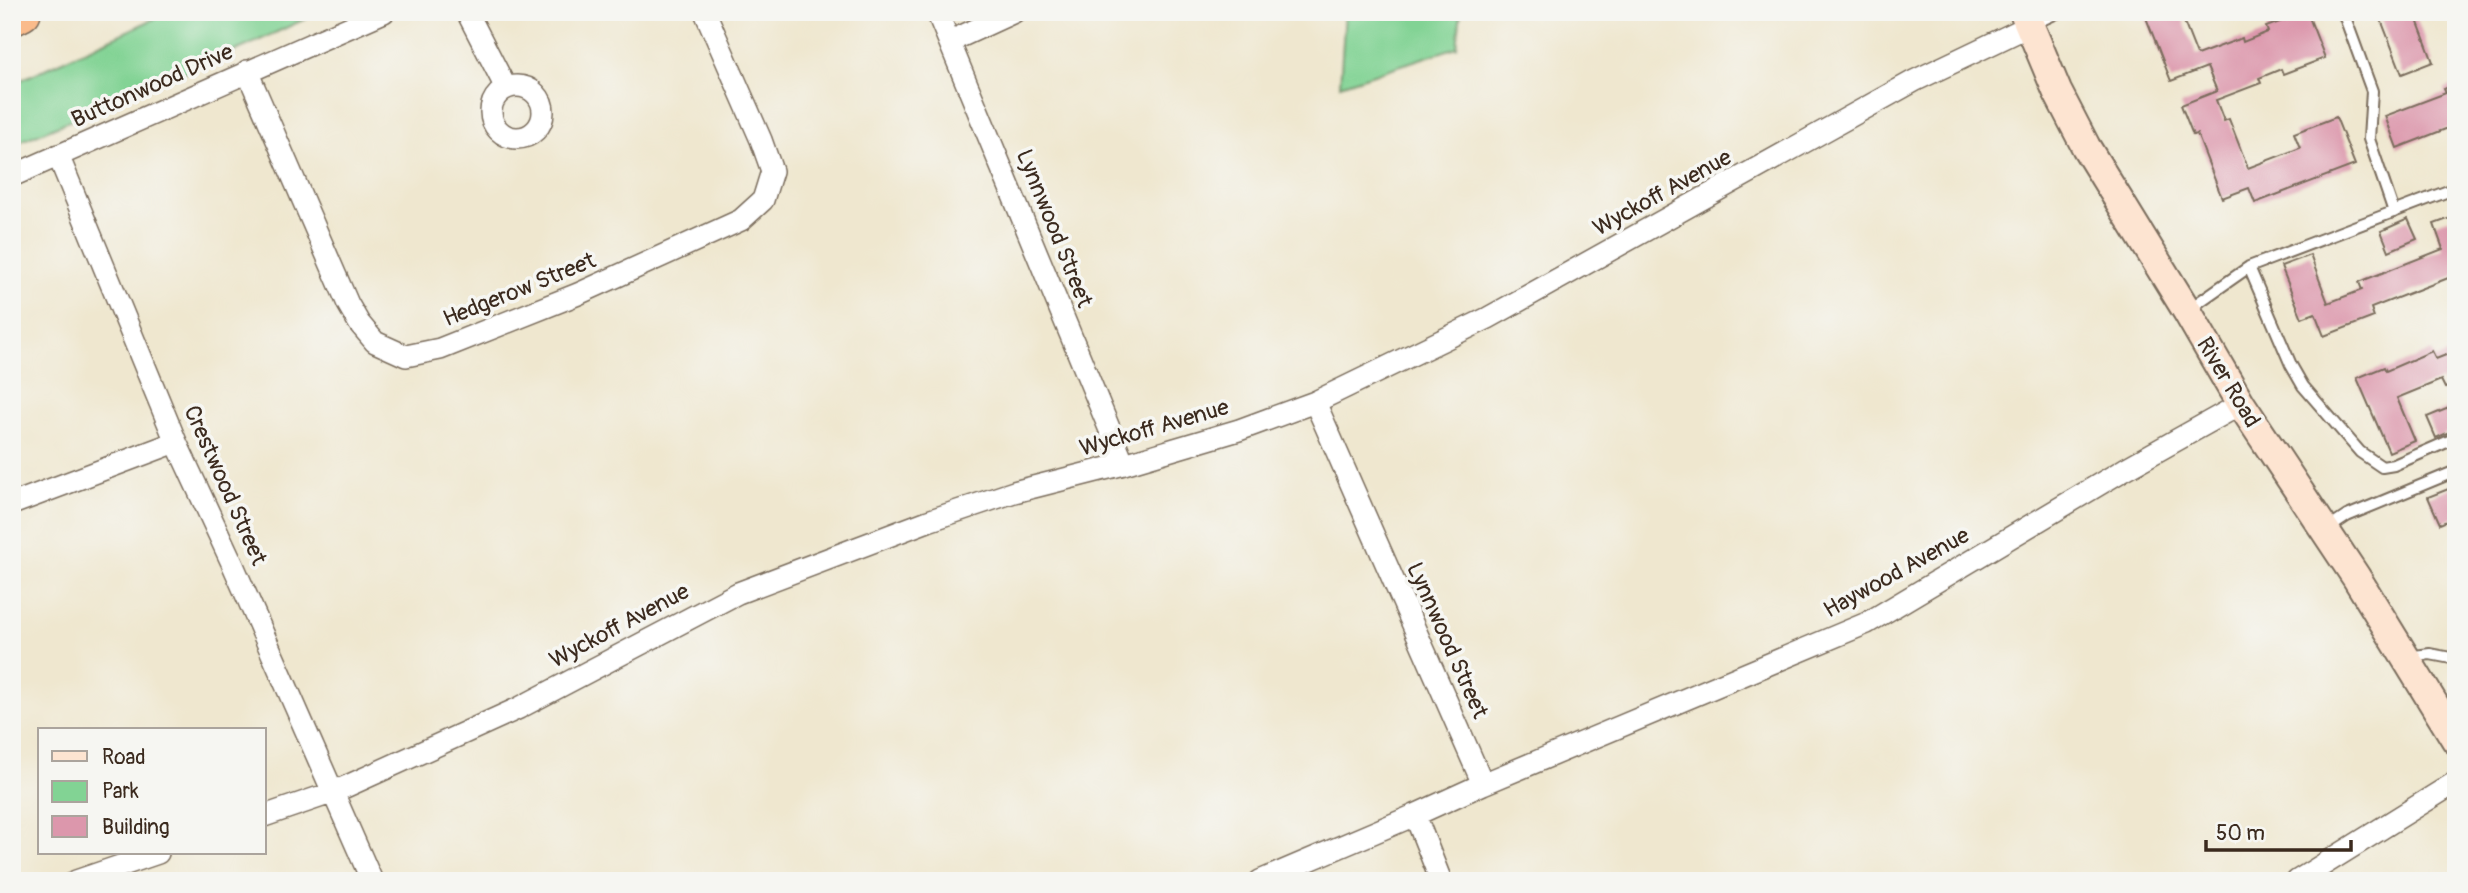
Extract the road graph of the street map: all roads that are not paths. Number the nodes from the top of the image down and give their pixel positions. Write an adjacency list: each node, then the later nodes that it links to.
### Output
1 (22, 12): 9 (highway)
2 (384, 12): 12 (street, Buttonwood Drive)
3 (467, 12): 13 (street)
4 (705, 12): 12 (street, Hedgerow Street)
5 (937, 12): 11 (street, Lynnwood Street)
6 (1014, 12): 11 (street)
7 (2059, 12): 10 (lane)
8 (2343, 12): 17 (lane)
9 (12, 16)
10 (2028, 19): 19 (street, River Road); 20 (street, Wyckoff Avenue)
11 (951, 41): 24 (street, Lynnwood Street)
12 (247, 71): 14 (street, Buttonwood Drive)
13 (506, 88)
14 (58, 155): 15 (street); 23 (street, Crestwood Street)
15 (12, 176)
16 (2456, 188): 17 (lane)
17 (2394, 212): 18 (lane)
18 (2249, 267): 19 (lane); 22 (lane)
19 (2187, 311): 21 (street, River Road)
20 (1315, 402): 24 (street, Wyckoff Avenue); 32 (street, Lynnwood Street)
21 (2241, 404): 27 (street, River Road); 32 (street, Haywood Avenue)
22 (2456, 439)
23 (176, 442): 26 (street); 33 (street, Crestwood Street)
24 (1124, 464): 33 (street, Wyckoff Avenue)
25 (2456, 471): 27 (lane)
26 (12, 505)
27 (2326, 530): 28 (street, River Road)
28 (2406, 657): 29 (lane); 30 (street, River Road)
29 (2456, 659)
30 (2456, 740)
31 (2456, 782): 41 (street)
32 (1483, 784): 35 (street, Haywood Avenue)
33 (334, 792): 34 (street, Wyckoff Avenue); 38 (street, Crestwood Street)
34 (266, 815)
35 (1415, 816): 39 (street); 40 (street)
36 (155, 854): 37 (street)
37 (76, 881)
38 (372, 881)
39 (1260, 881)
40 (1441, 881)
41 (2297, 881)

